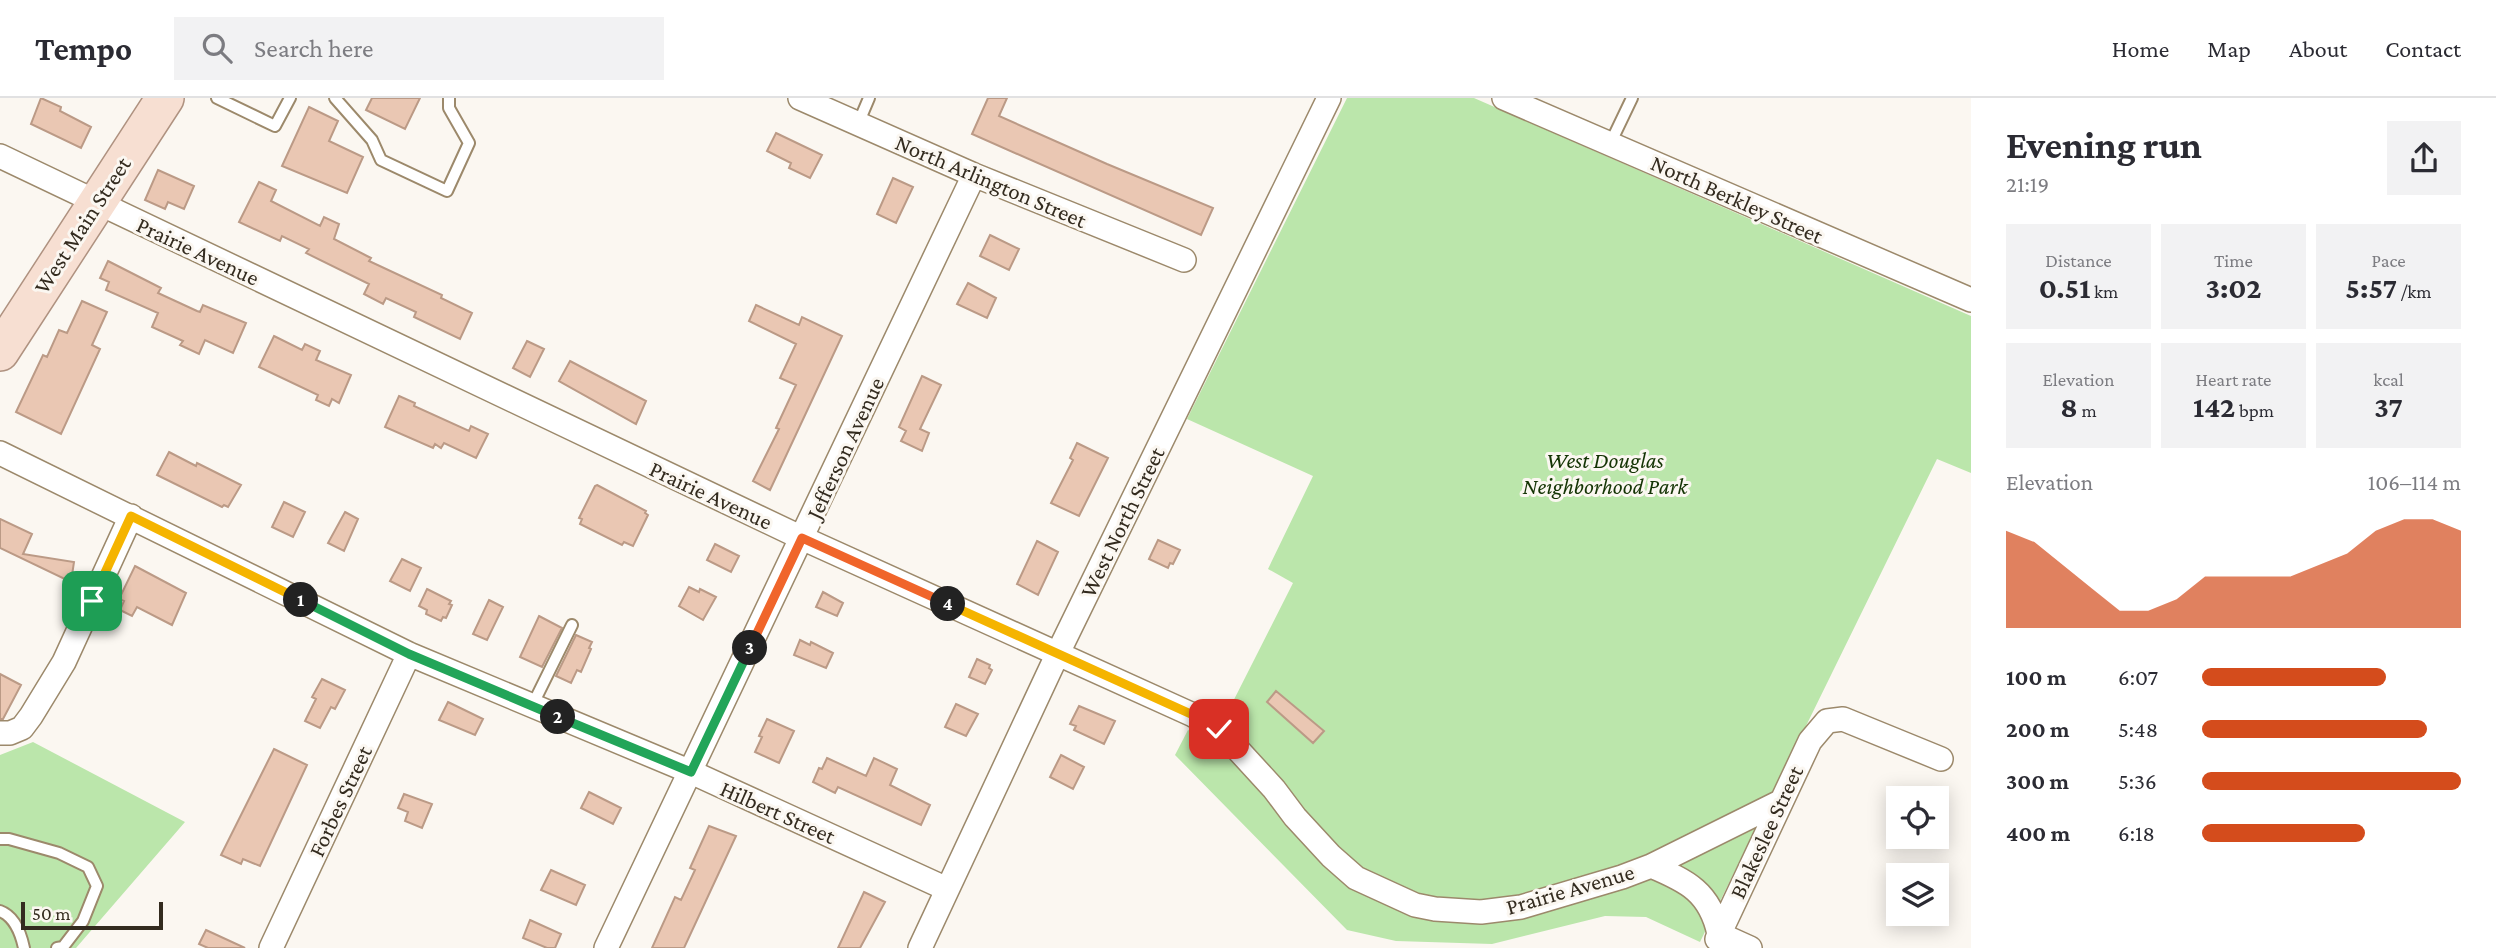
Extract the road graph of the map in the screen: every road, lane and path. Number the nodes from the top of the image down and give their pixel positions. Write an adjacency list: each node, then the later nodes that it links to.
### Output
1 (164, 98): 15 (main road, West Main Street)
2 (217, 98): 3 (lane)
3 (290, 98)
4 (336, 98): 5 (lane)
5 (449, 98)
6 (800, 98): 11 (street, North Arlington Street)
7 (869, 98): 11 (lane)
8 (1329, 98): 23 (street, West North Street)
9 (1504, 98): 12 (street, North Berkley Street)
10 (1632, 98): 12 (lane)
11 (858, 124): 14 (street, North Arlington Street)
12 (1610, 144): 17 (street, North Berkley Street)
13 (0, 156): 15 (street, Prairie Avenue)
14 (974, 175): 16 (street, North Arlington Street); 21 (street, Jefferson Avenue)
15 (96, 203): 18 (main road, West Main Street); 21 (street, Prairie Avenue)
16 (1184, 260)
17 (1971, 300)
18 (0, 352)
19 (0, 453): 20 (street, Hilbert Street)
20 (131, 516): 24 (street, Hilbert Street); 26 (street)
21 (802, 538): 23 (street, Prairie Avenue); 28 (street, Jefferson Avenue)
22 (572, 625): 25 (lane)
23 (1058, 653): 31 (street, Prairie Avenue); 32 (street, West North Street)
24 (409, 654): 25 (street, Hilbert Street); 37 (street, Forbes Street)
25 (532, 706): 28 (street, Hilbert Street)
26 (0, 733)
27 (1941, 759): 29 (street, Blakeslee Street)
28 (691, 772): 32 (street, Hilbert Street); 38 (street, Jefferson Avenue)
29 (1780, 802): 31 (street); 34 (street, Blakeslee Street)
30 (0, 839): 36 (lane)
31 (1651, 866): 34 (street, Prairie Avenue)
32 (947, 889): 39 (street, West North Street)
33 (0, 911): 35 (lane)
34 (1716, 941): 40 (street)
35 (24, 948)
36 (57, 948)
37 (271, 948)
38 (606, 948)
39 (920, 948)
40 (1750, 948)

